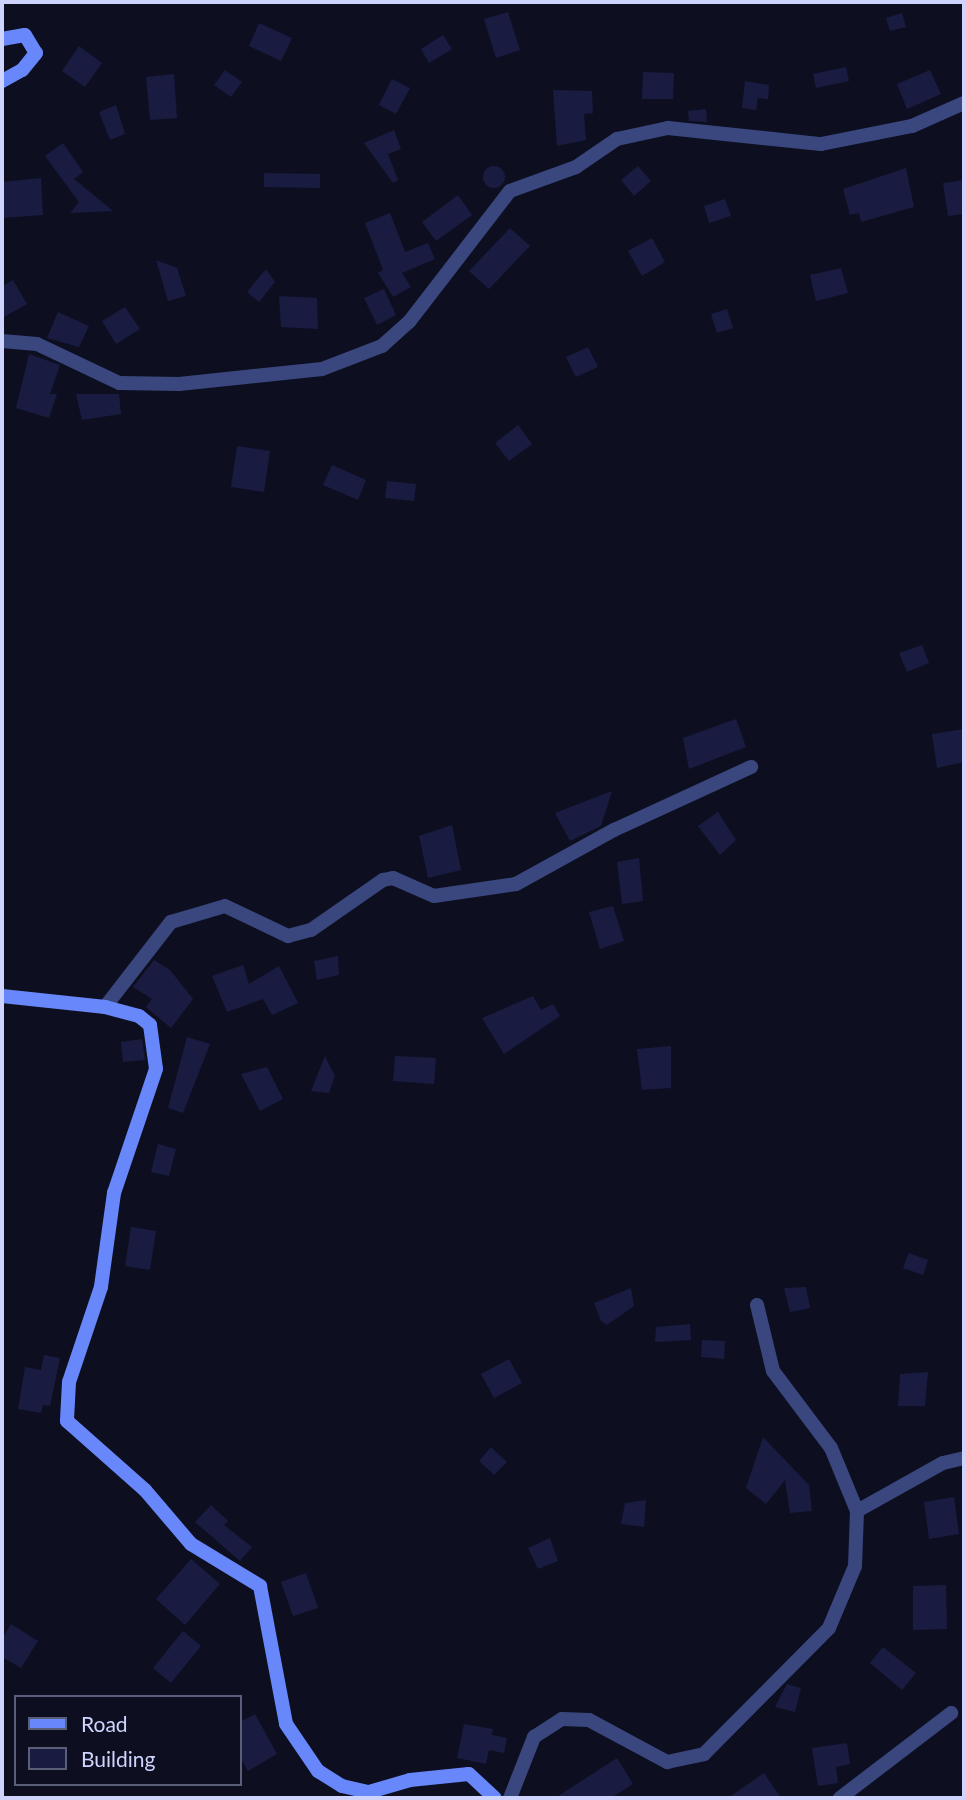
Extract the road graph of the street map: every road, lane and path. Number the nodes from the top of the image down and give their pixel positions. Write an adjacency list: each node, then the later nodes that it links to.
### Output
1 (2, 39): 2 (street)
2 (2, 81)
3 (964, 103): 4 (street)
4 (2, 341)
5 (751, 767): 7 (street)
6 (2, 996): 7 (street)
7 (105, 1007): 12 (street)
8 (757, 1305): 10 (street)
9 (964, 1458): 10 (street)
10 (857, 1511): 13 (street)
11 (950, 1713): 14 (street)
12 (495, 1798)
13 (509, 1798)
14 (840, 1798)

